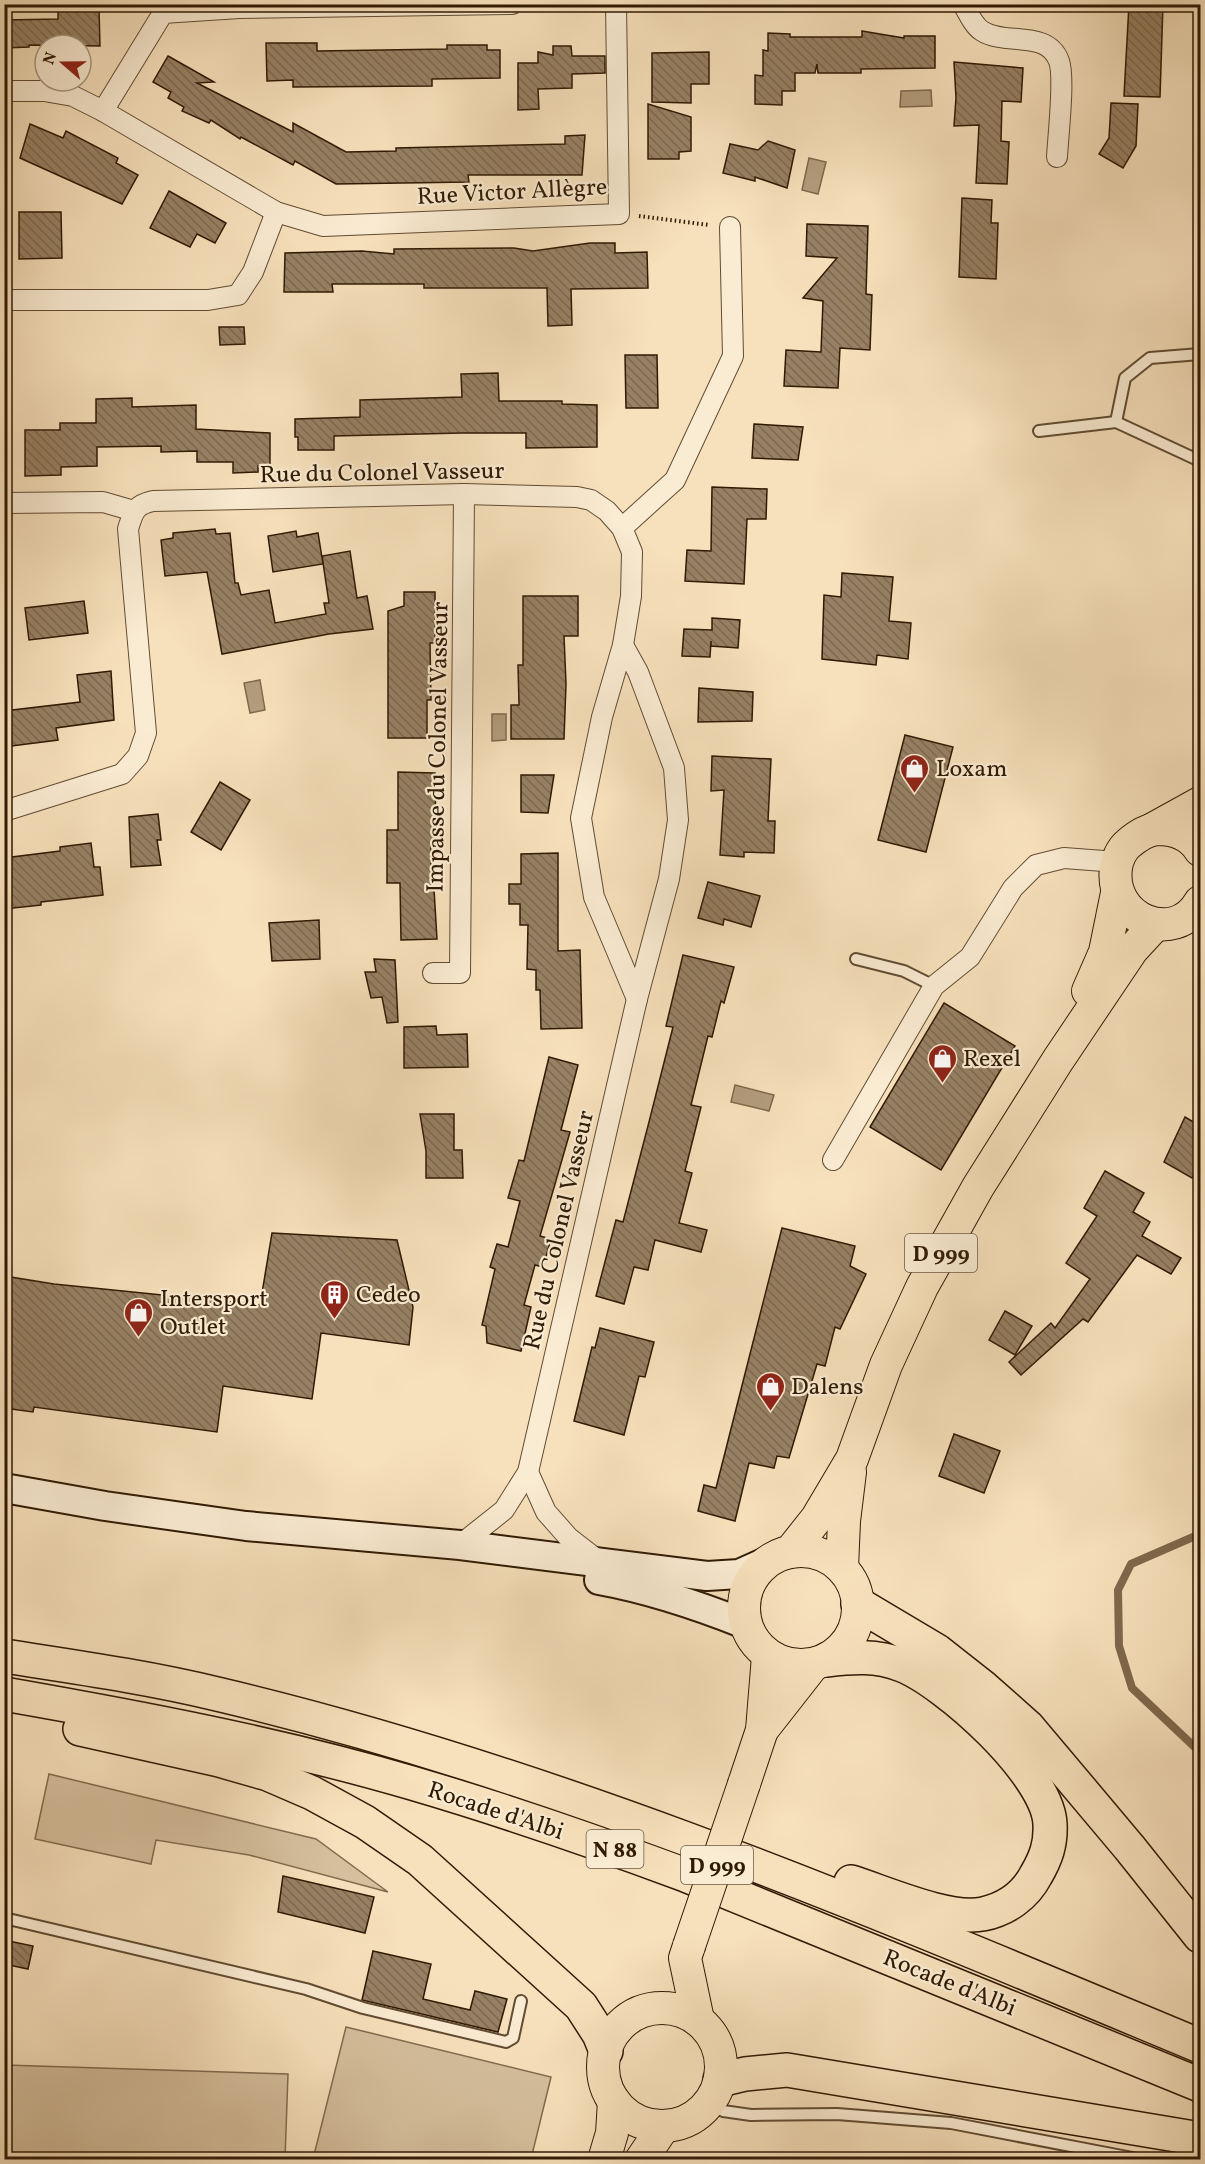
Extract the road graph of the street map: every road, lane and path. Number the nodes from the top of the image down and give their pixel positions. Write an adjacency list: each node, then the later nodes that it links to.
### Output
1 (512, 4): 5 (street)
2 (616, 4): 8 (street, Rue Victor Allègre)
3 (963, 4): 6 (street)
4 (4, 91): 5 (street, Rue Victor Allègre)
5 (103, 111): 7 (street, Rue Victor Allègre)
6 (1057, 157)
7 (276, 212): 8 (street, Rue Victor Allègre); 10 (street)
8 (619, 214): 9 (path)
9 (730, 227): 18 (street)
10 (4, 300)
11 (1200, 354): 12 (lane)
12 (1116, 422): 13 (lane); 14 (lane)
13 (1039, 431)
14 (1200, 461)
15 (464, 494): 17 (street, Rue du Colonel Vasseur); 18 (street, Rue du Colonel Vasseur); 29 (street, Impasse du Colonel Vasseur)
16 (4, 503): 17 (street)
17 (134, 511): 21 (street)
18 (622, 528): 19 (street, Rue du Colonel Vasseur)
19 (623, 645): 31 (street, Rue du Colonel Vasseur); 31 (street, Rue du Colonel Vasseur)
20 (1200, 803): 22 (main road)
21 (4, 811)
22 (1153, 829): 23 (main road); 24 (main road)
23 (1200, 850)
24 (1117, 862): 25 (main road); 30 (street)
25 (1117, 893): 27 (main road); 32 (main road, D 999)
26 (1200, 902): 27 (main road)
27 (1156, 924): 32 (main road, D 999)
28 (856, 959): 30 (lane)
29 (433, 973)
30 (934, 986): 33 (street)
31 (637, 999): 35 (street, Rue du Colonel Vasseur)
32 (1058, 1060): 34 (main road, D 999)
33 (833, 1160)
34 (852, 1460): 39 (main road, D 999); 41 (main road, D 999)
35 (528, 1472): 38 (street, Rue du Colonel Vasseur); 40 (street)
36 (4, 1488): 38 (main road)
37 (4, 1506): 43 (main road)
38 (460, 1545): 40 (main road)
39 (779, 1556): 40 (main road); 41 (main road); 43 (main road)
40 (602, 1563)
41 (842, 1568): 42 (main road)
42 (858, 1604): 46 (main road); 52 (highway)
43 (745, 1624): 45 (main road)
44 (4, 1656): 50 (highway, Rocade d'Albi / N 88)
45 (768, 1656): 46 (main road); 49 (main road, D 999)
46 (819, 1662): 49 (main road, D 999); 50 (highway)
47 (4, 1694): 59 (highway, Rocade d'Albi / N 88)
48 (4, 1706): 58 (highway)
49 (762, 1730): 53 (main road, D 999, bridge)
50 (754, 1864): 57 (highway, Rocade d'Albi / N 88)
51 (4, 1918): 54 (lane)
52 (1200, 1936)
53 (687, 1952): 55 (main road); 56 (main road)
54 (522, 2001)
55 (650, 2010): 56 (main road); 58 (main road)
56 (698, 2020): 60 (main road)
57 (1200, 2046)
58 (606, 2051): 61 (main road)
59 (1200, 2085)
60 (714, 2091): 62 (main road); 63 (highway); 66 (lane)
61 (614, 2101): 62 (main road); 64 (main road)
62 (664, 2126): 65 (main road)
63 (1200, 2139)
64 (604, 2160)
65 (641, 2160)
66 (1143, 2160)

